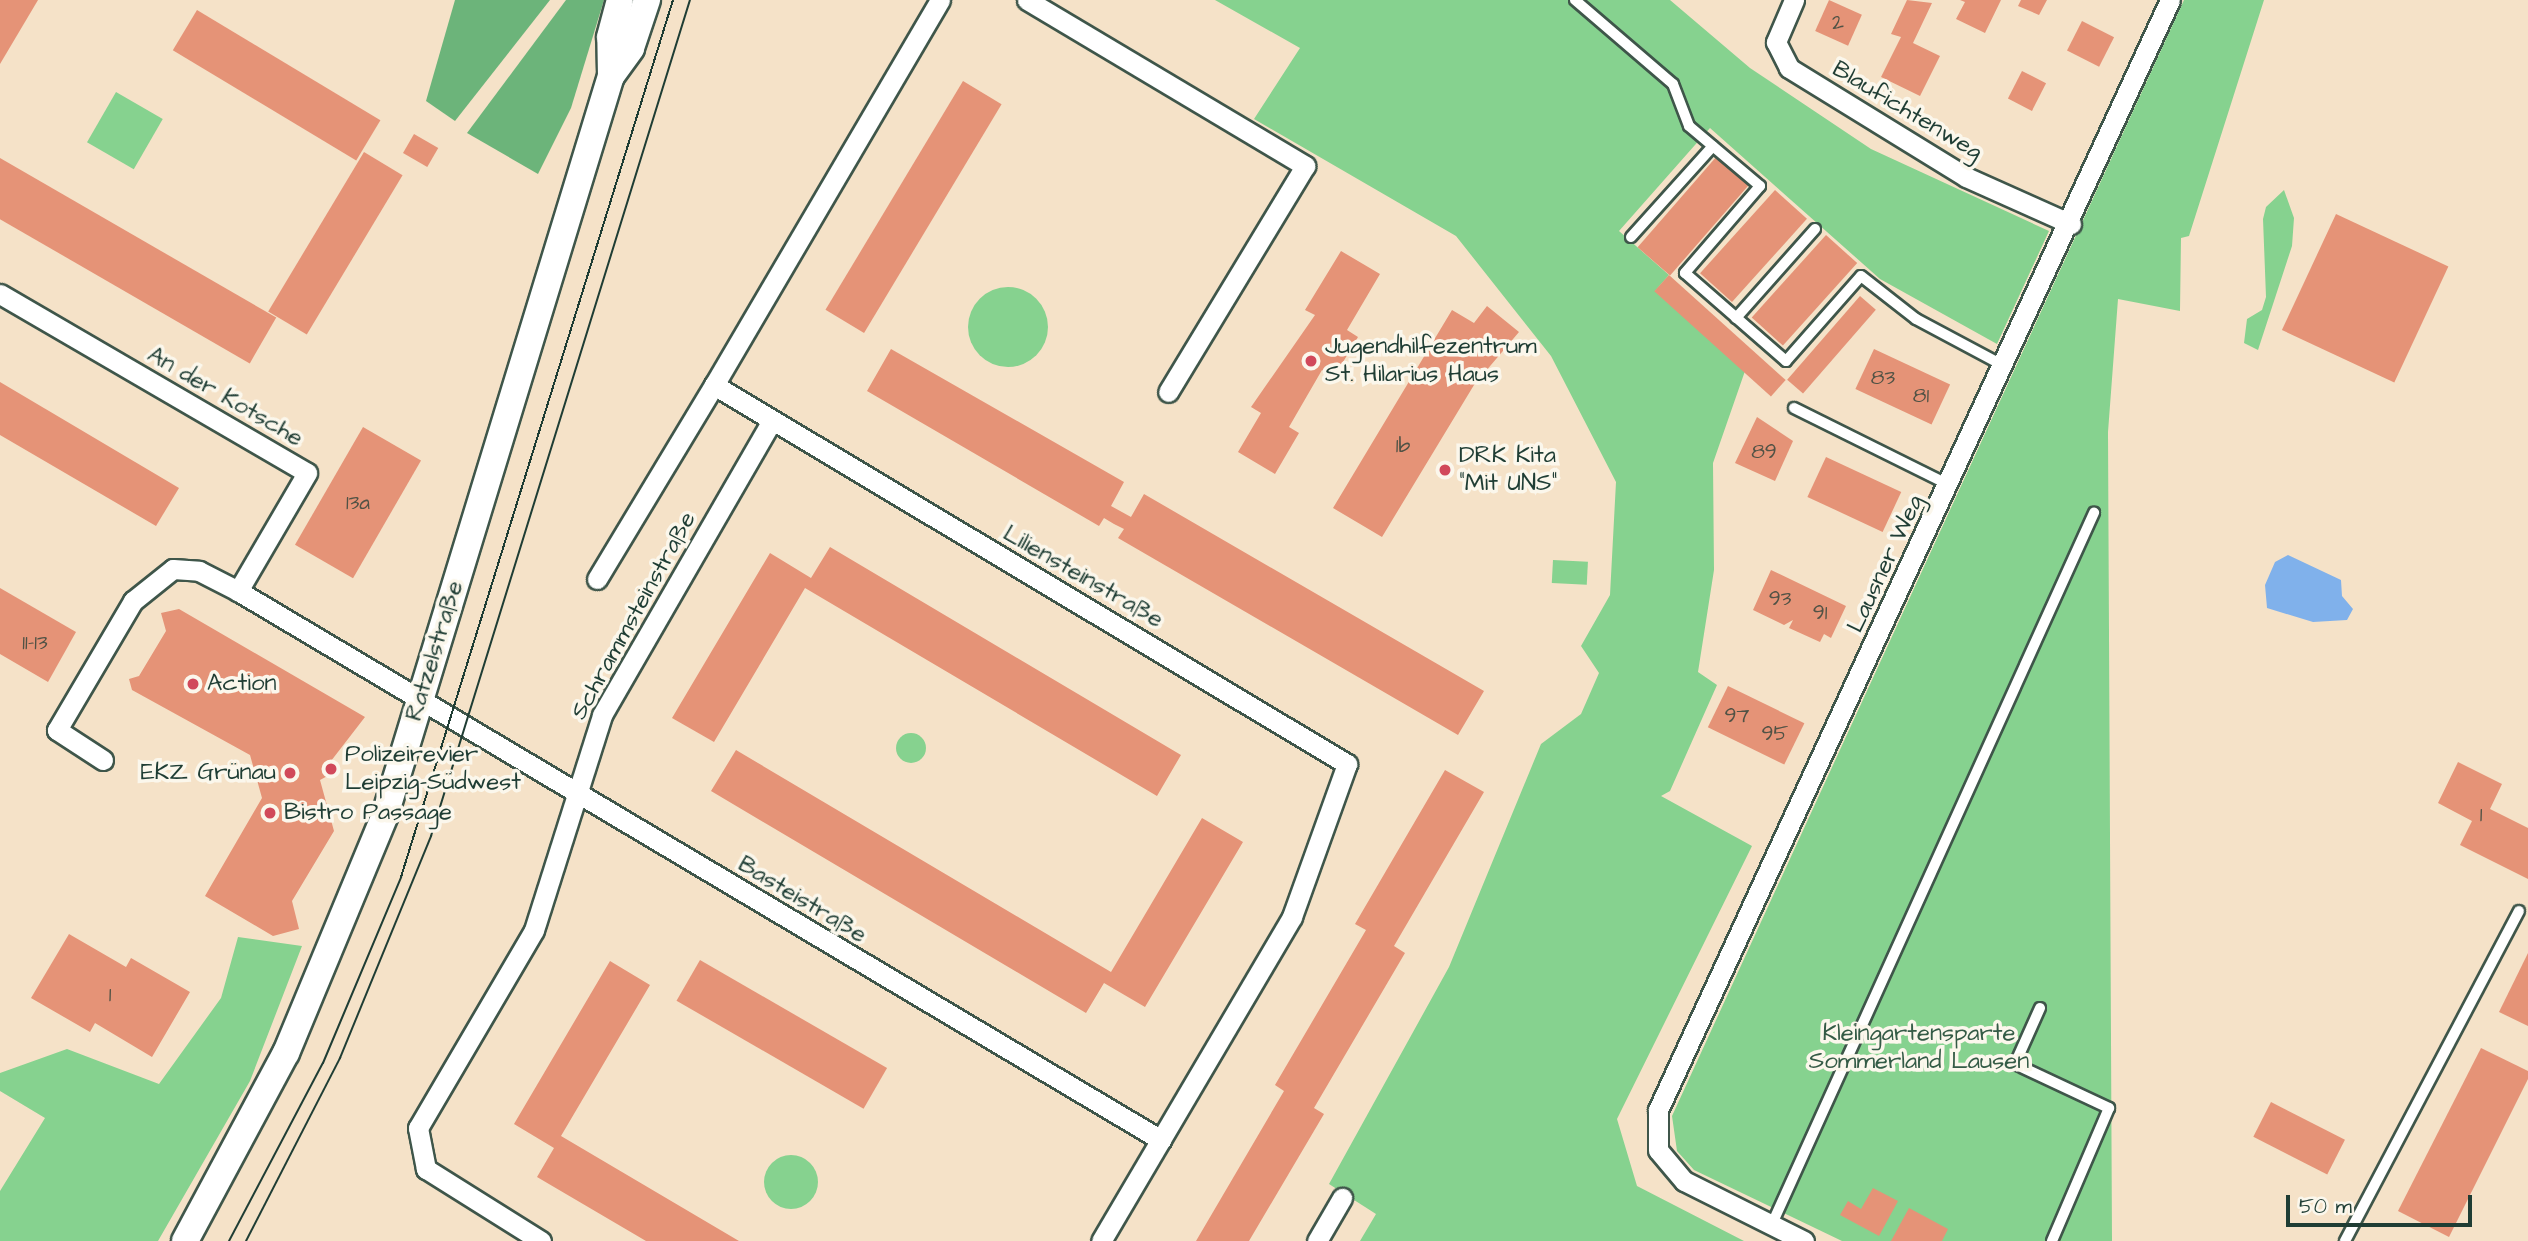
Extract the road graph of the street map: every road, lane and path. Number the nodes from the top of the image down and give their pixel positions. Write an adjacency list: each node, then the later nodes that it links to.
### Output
1 (621, 0): 8 (main road, Ratzelstraße)
2 (647, 0): 8 (main road, Ratzelstraße)
3 (940, 0): 16 (street)
4 (1027, 0): 17 (street)
5 (1575, 0): 9 (lane)
6 (1794, 0): 10 (street, Blaufichtenweg)
7 (2170, 0): 10 (street, Lausner Weg)
8 (611, 76): 24 (main road, Ratzelstraße)
9 (1713, 146): 12 (lane); 14 (lane)
10 (2071, 224): 15 (street, Lausner Weg)
11 (1815, 229): 14 (lane)
12 (1631, 237)
13 (0, 294): 23 (street, An der Kotsche)
14 (1736, 318): 15 (lane)
15 (2004, 367): 20 (street, Lausner Weg)
16 (714, 385): 19 (street, Liliensteinstraße); 22 (street)
17 (1168, 392)
18 (1794, 408): 20 (lane)
19 (772, 421): 26 (street, Schrammsteinstraße); 29 (street, Liliensteinstraße)
20 (1950, 485): 31 (street, Lausner Weg)
21 (2094, 513): 31 (lane)
22 (597, 579)
23 (238, 592): 24 (street); 25 (street)
24 (418, 702): 26 (street, Basteistraße); 32 (main road, Ratzelstraße)
25 (103, 760)
26 (573, 792): 29 (street, Basteistraße); 33 (street, Schrammsteinstraße)
27 (2519, 911): 38 (lane)
28 (2040, 1009): 37 (lane)
29 (1161, 1140): 34 (street, Liliensteinstraße)
30 (1342, 1198): 35 (street)
31 (1772, 1224): 36 (street)
32 (185, 1241)
33 (541, 1241)
34 (1101, 1241)
35 (1317, 1241)
36 (1804, 1241)
37 (2052, 1241)
38 (2345, 1241)

